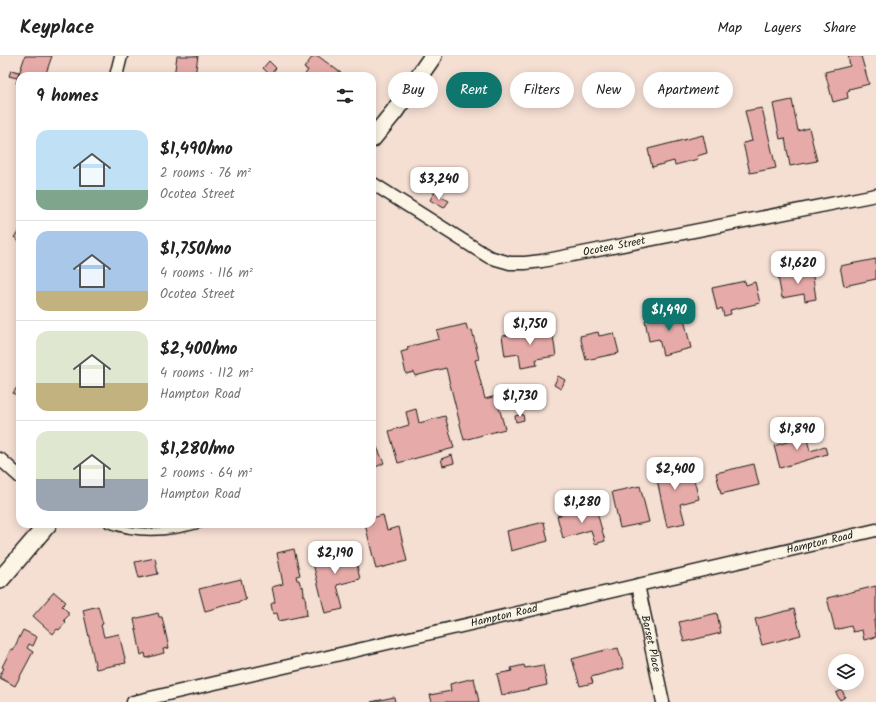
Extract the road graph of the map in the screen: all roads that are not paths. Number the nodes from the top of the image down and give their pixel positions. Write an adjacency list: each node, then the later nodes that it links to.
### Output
1 (122, 56): 3 (street)
2 (433, 56): 4 (street)
3 (117, 72)
4 (376, 134)
5 (376, 186): 6 (street, Ocotea Street)
6 (876, 195)
7 (0, 459): 8 (street)
8 (16, 473)
9 (45, 528): 13 (street)
10 (119, 528): 11 (lane)
11 (186, 528)
12 (876, 530): 14 (street, Hampton Road)
13 (0, 580)
14 (638, 585): 15 (street, Hampton Road); 16 (street, Barset Place)
15 (133, 702)
16 (663, 702)

